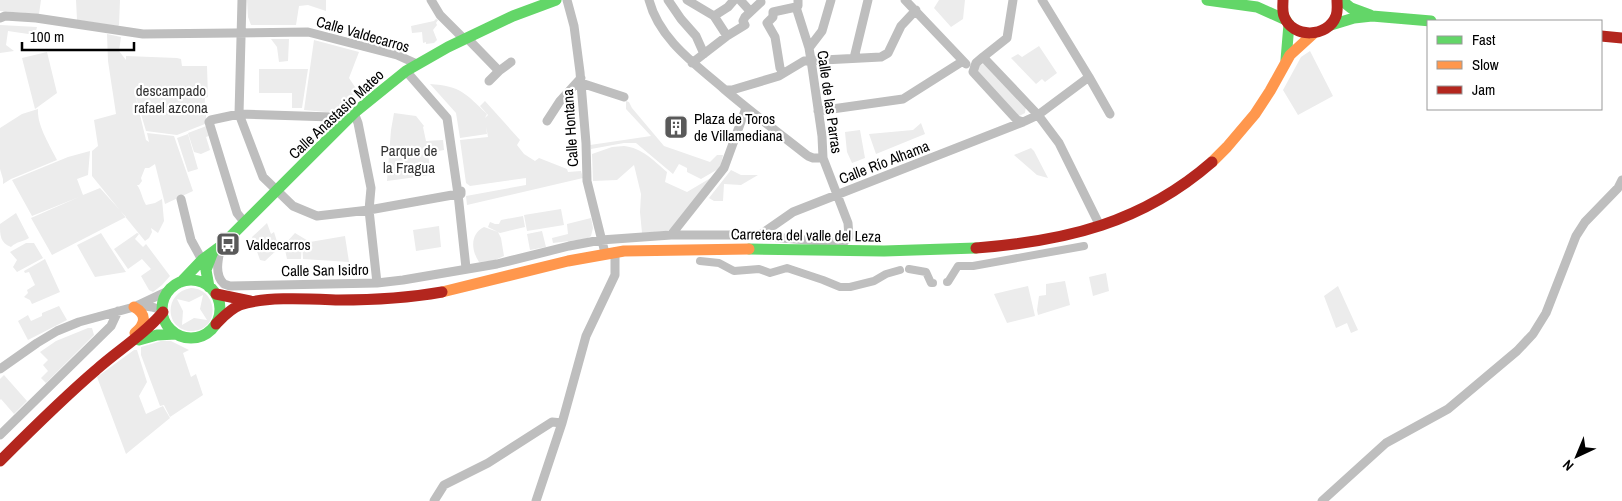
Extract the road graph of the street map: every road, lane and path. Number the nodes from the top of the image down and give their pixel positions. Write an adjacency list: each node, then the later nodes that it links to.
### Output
1 (242, 0): 32 (street)
2 (431, 0): 37 (street)
3 (556, 0): 37 (main road, Calle Anastasio Mateo)
4 (567, 0): 52 (street, Calle Hontana)
5 (649, 0): 45 (street)
6 (686, 0): 26 (street)
7 (734, 0): 26 (street)
8 (740, 0): 24 (street)
9 (831, 0): 38 (street)
10 (868, 0): 40 (street)
11 (905, 0): 23 (street)
12 (1012, 0): 42 (street)
13 (1042, 0): 51 (street)
14 (1207, 0): 22 (main road)
15 (1270, 0): 22 (main road)
16 (1283, 0): 30 (main road, Carretera del valle del Leza)
17 (1337, 0): 31 (main road)
18 (1341, 0): 27 (main road)
19 (761, 1): 24 (street); 25 (street)
20 (672, 2): 39 (street)
21 (797, 3): 25 (street); 38 (street, Calle de las Parras)
22 (1252, 5): 30 (main road)
23 (916, 10): 40 (street); 46 (street)
24 (750, 12): 34 (street)
25 (773, 12): 50 (street)
26 (714, 16): 34 (street)
27 (1372, 16): 29 (main road); 31 (main road, Carretera del valle del Leza)
28 (0, 18): 32 (street)
29 (1427, 21)
30 (1287, 22): 33 (main road); 43 (main road, Carretera del valle del Leza)
31 (1331, 25): 33 (main road, Carretera del valle del Leza)
32 (241, 32): 47 (street, Calle Valdecarros); 60 (street)
33 (1313, 34): 43 (main road, Carretera del valle del Leza)
34 (726, 36): 39 (street)
35 (1602, 36): 36 (main road)
36 (1622, 38)
37 (465, 39): 47 (main road, Calle Anastasio Mateo); 48 (street)
38 (809, 48): 41 (street, Calle de las Parras)
39 (704, 54): 45 (street)
40 (854, 58): 41 (street)
41 (811, 60): 50 (street); 58 (street, Calle de las Parras)
42 (980, 60): 46 (street); 49 (street); 56 (street)
43 (1286, 60): 74 (main road, Carretera del valle del Leza)
44 (511, 62): 48 (street)
45 (692, 62): 54 (street)
46 (964, 62): 49 (street); 58 (street)
47 (411, 68): 59 (main road, Calle Anastasio Mateo); 69 (street)
48 (499, 71): 53 (street)
49 (973, 72): 64 (street)
50 (783, 73): 54 (street)
51 (1090, 77): 61 (street); 62 (street)
52 (581, 80): 55 (street); 63 (street); 77 (street, Calle Hontana)
53 (488, 81)
54 (725, 90): 57 (street)
55 (624, 97)
56 (1028, 104): 62 (street); 64 (street)
57 (746, 108): 66 (street); 75 (street)
58 (818, 111): 66 (street, Calle de las Parras)
59 (354, 113): 65 (main road, Calle Anastasio Mateo); 72 (street)
60 (240, 114): 65 (street); 68 (street); 73 (street)
61 (1110, 114)
62 (1038, 115): 64 (street, Calle Río Alhama); 74 (street)
63 (546, 121)
64 (1026, 121): 70 (street, Calle Río Alhama)
65 (343, 124): 68 (main road, Calle Anastasio Mateo)
66 (823, 158): 70 (street, Calle de las Parras)
67 (1622, 180): 100 (street)
68 (277, 190): 72 (street); 73 (main road, Calle Anastasio Mateo)
69 (458, 194): 72 (street); 81 (street)
70 (837, 196): 76 (street, Calle Río Alhama); 76 (street, Calle de las Parras)
71 (181, 199): 80 (street)
72 (369, 210): 83 (street)
73 (244, 223): 78 (main road, Calle Anastasio Mateo)
74 (1100, 226): 79 (main road, Carretera del valle del Leza)
75 (671, 235): 76 (street, Calle San Isidro); 77 (street, Calle San Isidro)
76 (749, 235)
77 (601, 240): 79 (street, Calle Hontana); 81 (street, Calle San Isidro)
78 (221, 246): 80 (main road, Calle Anastasio Mateo); 83 (street, Calle San Isidro)
79 (610, 253): 86 (main road, Carretera del valle del Leza); 95 (street)
80 (207, 261): 82 (main road, Calle Anastasio Mateo); 85 (main road)
81 (466, 268): 83 (street, Calle San Isidro)
82 (181, 282): 84 (main road); 85 (main road)
83 (377, 283)
84 (170, 290): 87 (street); 89 (main road)
85 (212, 290): 86 (main road); 90 (main road)
86 (257, 302): 90 (main road)
87 (136, 306): 88 (street); 89 (street); 93 (main road)
88 (118, 311): 94 (street); 96 (street)
89 (163, 311): 91 (main road); 92 (main road)
90 (216, 324): 91 (main road)
91 (176, 334): 92 (main road)
92 (134, 341): 93 (main road)
93 (98, 368): 97 (main road)
94 (0, 369)
95 (562, 423): 98 (street); 99 (street)
96 (0, 435)
97 (0, 461)
98 (434, 501)
99 (536, 501)
100 (1322, 501)

